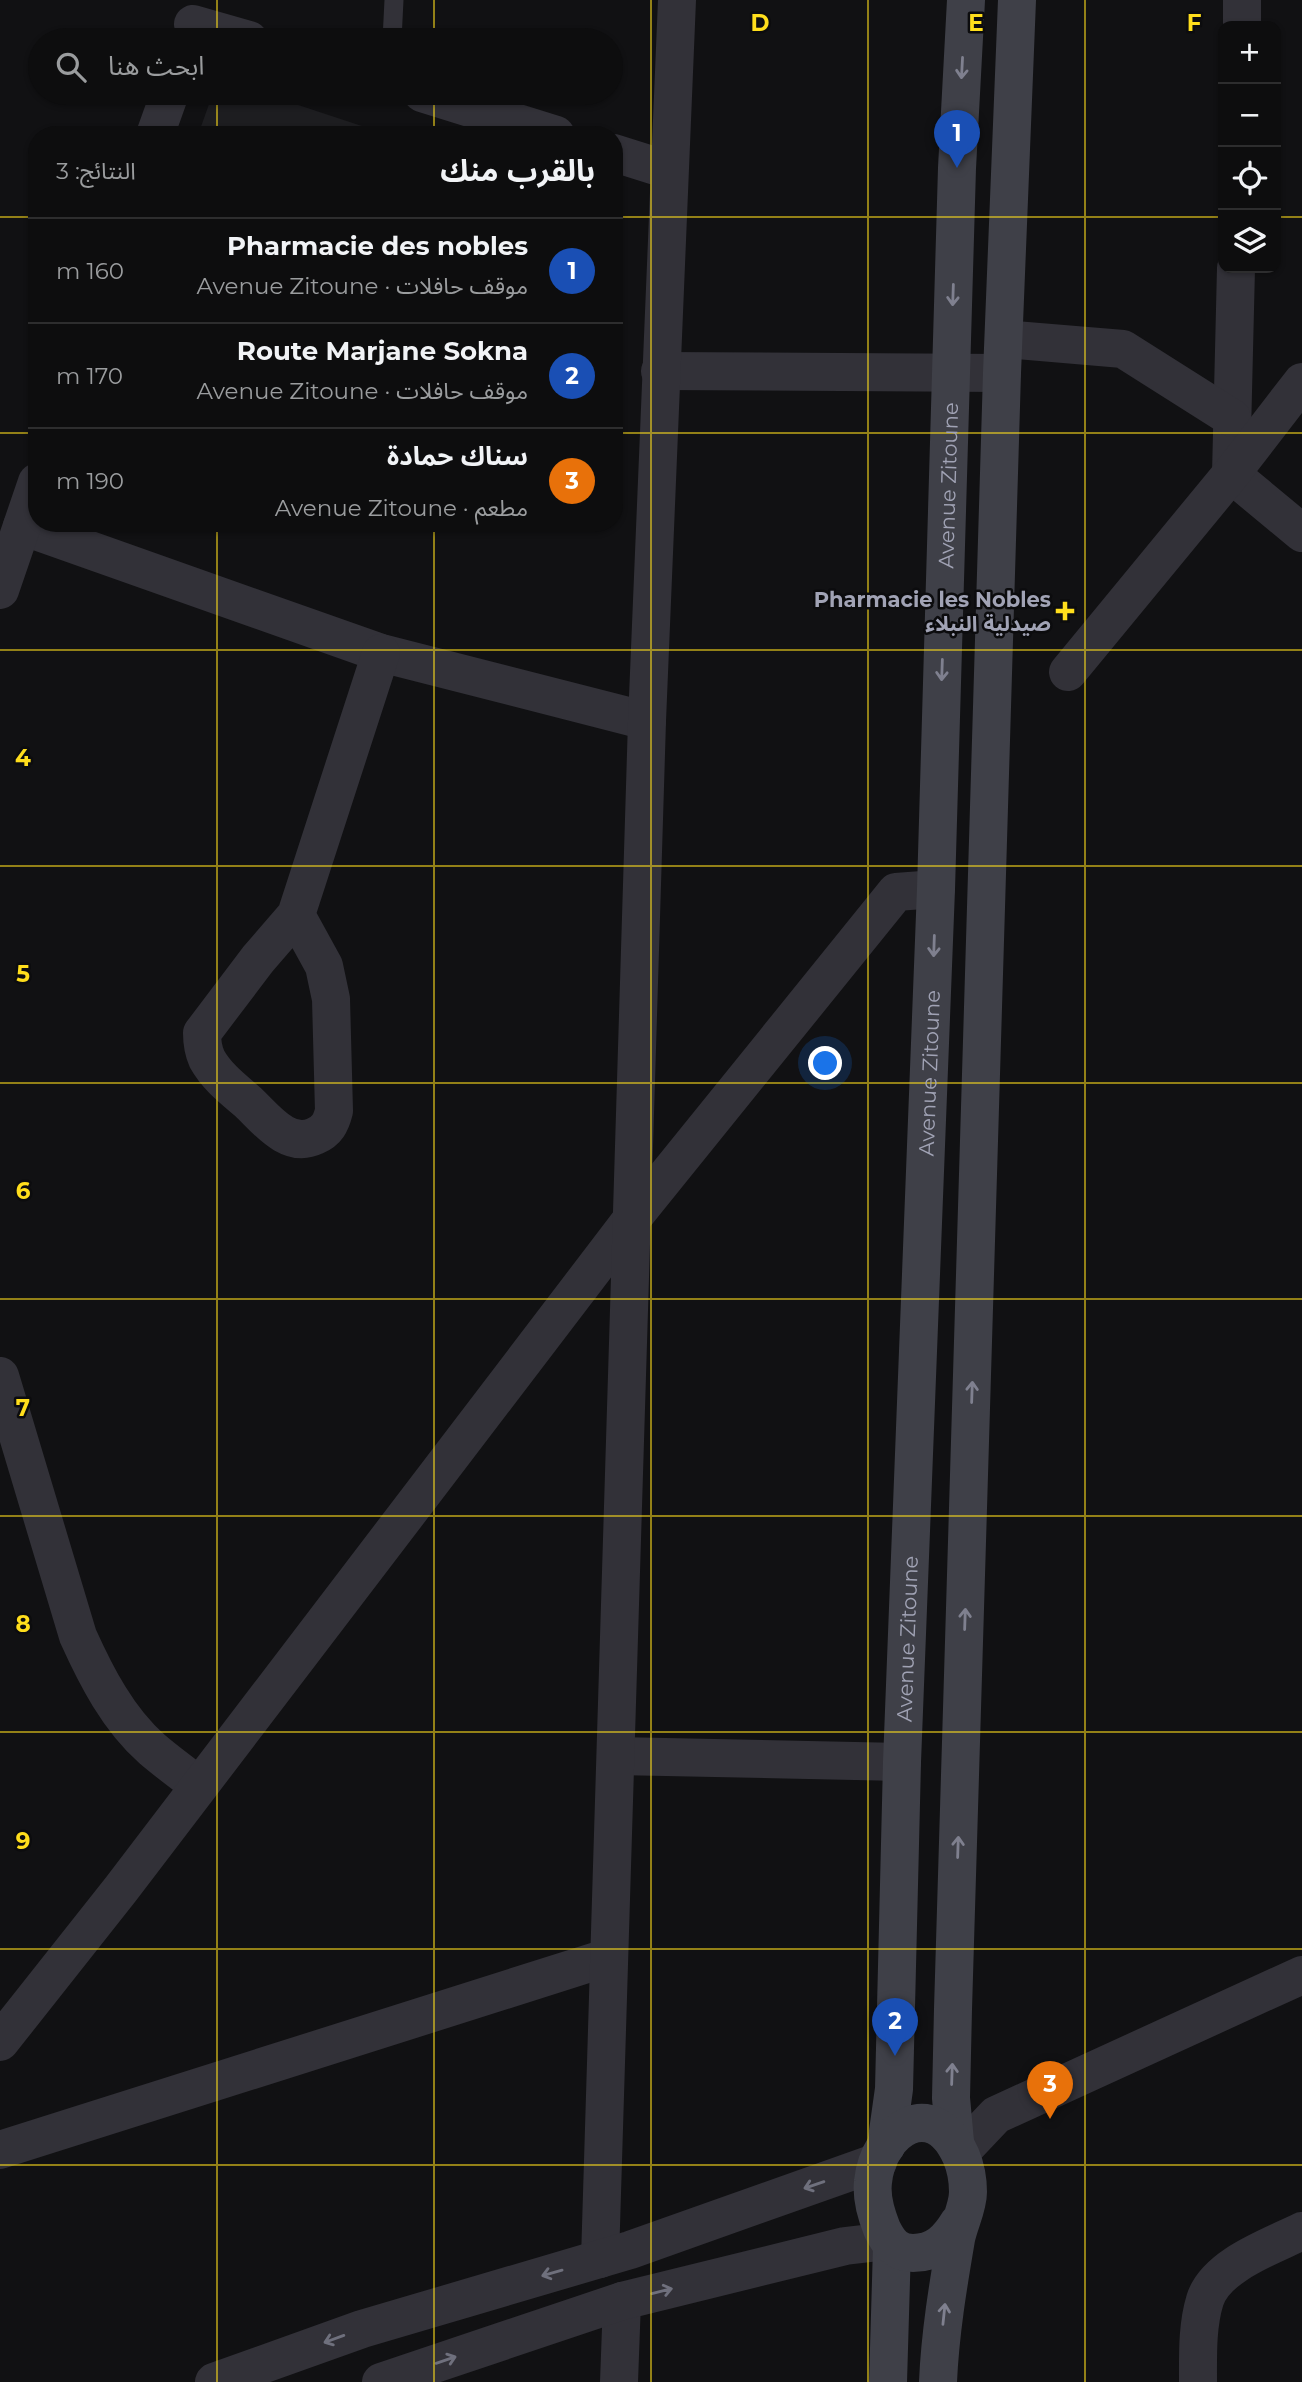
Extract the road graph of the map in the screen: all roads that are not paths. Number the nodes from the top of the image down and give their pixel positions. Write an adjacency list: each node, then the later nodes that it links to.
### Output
1 (394, 0): 9 (lane)
2 (677, 0): 15 (street)
3 (966, 0): 19 (main road, Avenue Zitoune, one-way to 19)
4 (1017, 0): 17 (main road)
5 (1242, 0): 7 (street)
6 (193, 21): 8 (street)
7 (1242, 21)
8 (213, 28)
9 (393, 28)
10 (166, 105): 12 (street)
11 (460, 105): 13 (street)
12 (158, 126)
13 (527, 126)
14 (623, 156): 15 (street)
15 (668, 170): 18 (street)
16 (1236, 273): 21 (street)
17 (1003, 356): 19 (street); 21 (street); 42 (main road, one-way to 17)
18 (660, 371): 19 (street); 31 (street)
19 (951, 373): 32 (main road, Avenue Zitoune, one-way to 32)
20 (1302, 382): 22 (street)
21 (1232, 418): 22 (street)
22 (1231, 474): 27 (street); 30 (street)
23 (28, 508): 24 (street)
24 (22, 526): 25 (street); 28 (street)
25 (28, 528)
26 (39, 532): 29 (street)
27 (1302, 533)
28 (0, 590)
29 (381, 653): 31 (street); 33 (street)
30 (1068, 672)
31 (647, 721): 34 (street)
32 (936, 889): 34 (street); 37 (main road, Avenue Zitoune, one-way to 37)
33 (296, 915): 33 (street)
34 (631, 1220): 36 (street); 38 (street)
35 (0, 1376): 38 (street)
36 (616, 1756): 37 (street); 39 (street)
37 (902, 1762): 44 (main road, Avenue Zitoune)
38 (199, 1786): 41 (street)
39 (609, 1957): 43 (street); 48 (street)
40 (1302, 1975): 42 (street)
41 (0, 2042)
42 (957, 2148): 44 (main road); 45 (main road)
43 (0, 2150)
44 (882, 2154): 47 (main road, Avenue Zitoune); 48 (street, one-way to 48)
45 (959, 2222): 47 (main road); 54 (main road, one-way to 45)
46 (1302, 2231): 55 (street)
47 (886, 2236): 49 (street, one-way to 47); 53 (main road, Avenue Zitoune)
48 (600, 2259): 50 (street, one-way to 50)
49 (622, 2301): 51 (street, one-way to 49); 52 (street)
50 (214, 2382)
51 (381, 2382)
52 (619, 2382)
53 (888, 2382)
54 (938, 2382)
55 (1198, 2382)

